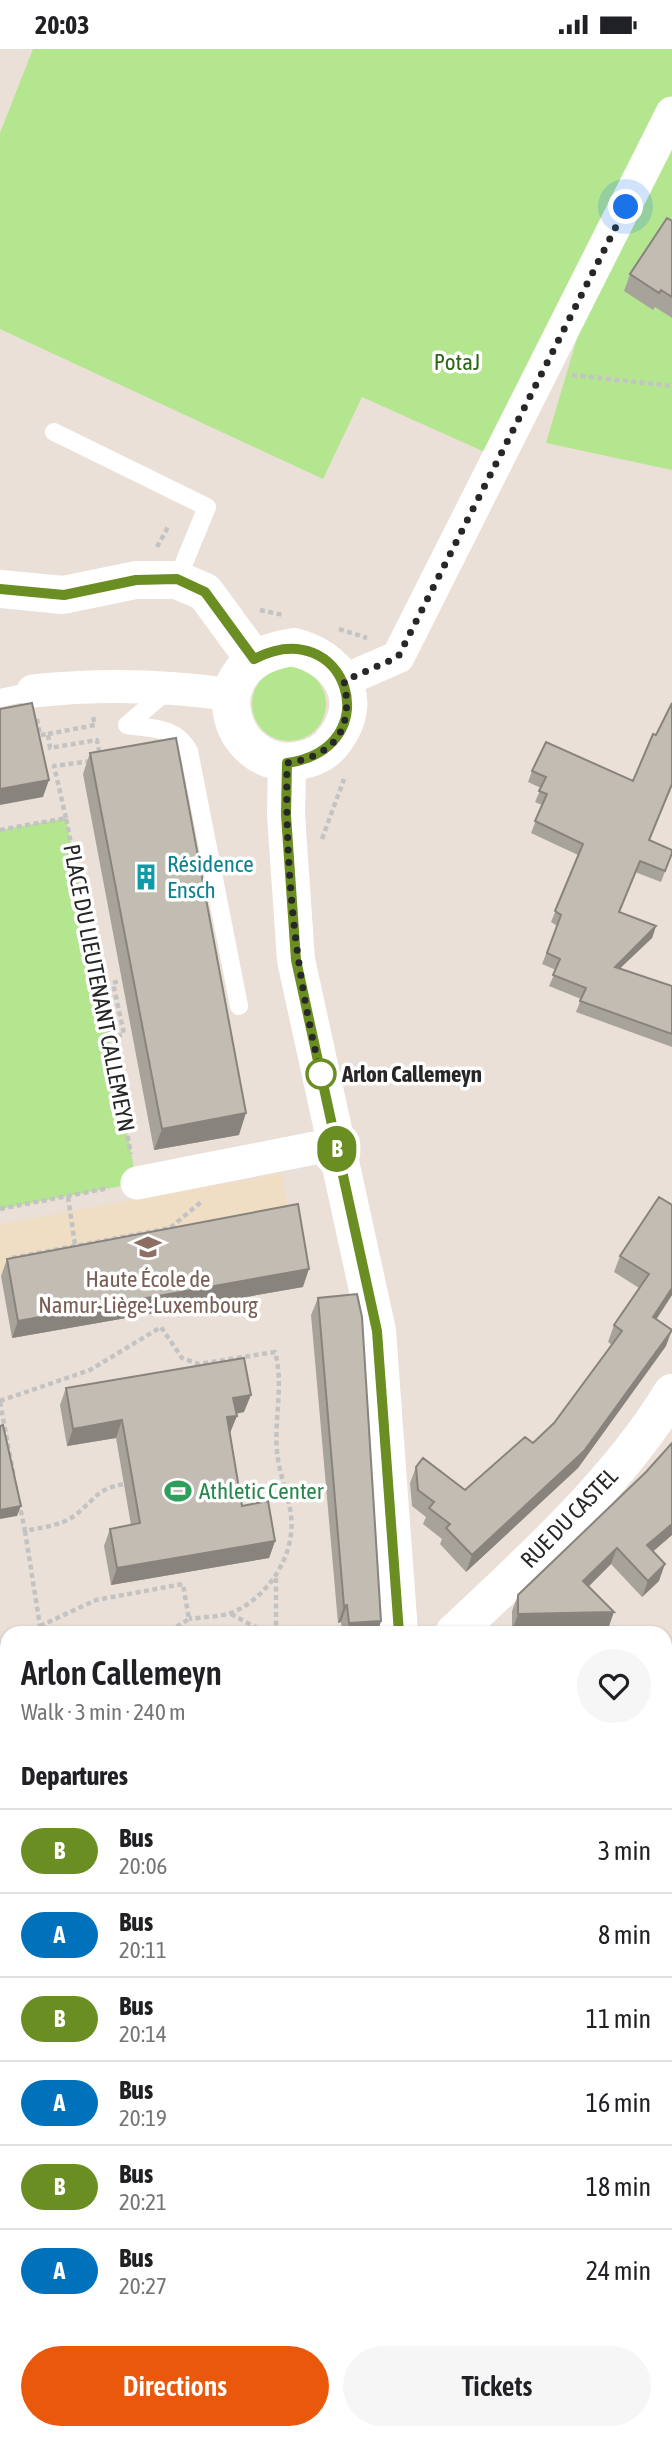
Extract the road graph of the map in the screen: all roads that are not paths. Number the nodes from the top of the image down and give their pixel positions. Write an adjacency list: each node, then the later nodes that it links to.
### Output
1 (672, 113): 6 (street)
2 (54, 432): 3 (lane)
3 (177, 579): 4 (street); 5 (street)
4 (0, 589)
5 (254, 659): 6 (street); 9 (street)
6 (344, 681): 11 (street)
7 (172, 687): 8 (street); 9 (street); 12 (lane)
8 (33, 691): 10 (lane)
9 (231, 695): 11 (street)
10 (0, 698)
11 (287, 763): 13 (street)
12 (239, 1006)
13 (335, 1144): 14 (street); 16 (street)
14 (137, 1183)
15 (672, 1394): 17 (street, RUE DU CASTEL)
16 (398, 1626)
17 (461, 1626)

